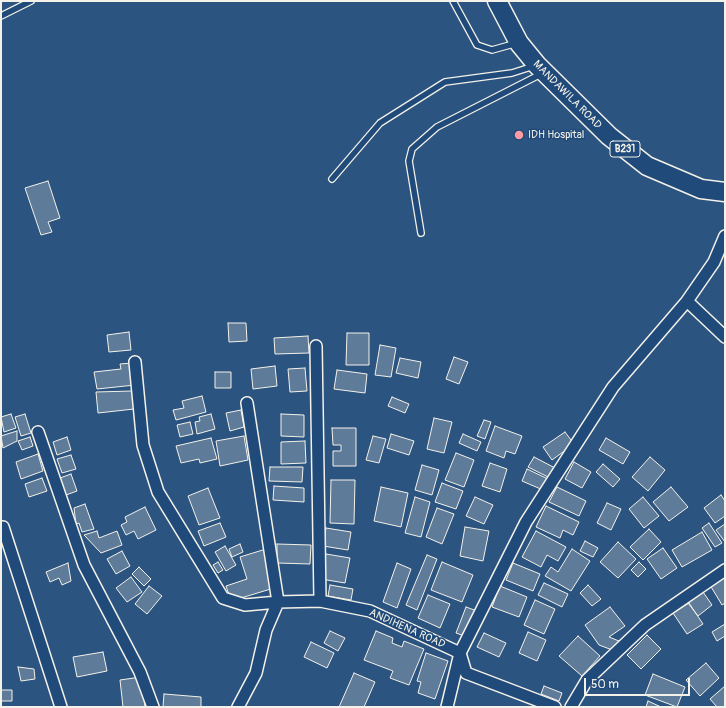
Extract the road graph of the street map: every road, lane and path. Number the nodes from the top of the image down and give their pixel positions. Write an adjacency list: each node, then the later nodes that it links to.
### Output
1 (31, 1): 4 (lane)
2 (453, 1): 5 (lane)
3 (497, 1): 5 (main road, MANDAWILA ROAD / B231)
4 (1, 16)
5 (519, 43): 6 (main road, MANDAWILA ROAD / B231)
6 (540, 69): 7 (lane); 8 (main road, MANDAWILA ROAD / B231); 9 (lane)
7 (332, 179)
8 (725, 192)
9 (420, 233)
10 (725, 236): 11 (street)
11 (687, 301): 12 (street); 21 (street)
12 (725, 336)
13 (316, 346): 19 (street)
14 (136, 362): 20 (street, ANDIHENA ROAD)
15 (247, 403): 20 (street)
16 (38, 432): 23 (street)
17 (3, 527): 22 (street)
18 (725, 570): 27 (street)
19 (320, 601): 20 (street, ANDIHENA ROAD); 21 (street, ANDIHENA ROAD)
20 (278, 602): 24 (street)
21 (460, 653): 25 (street); 26 (street)
22 (61, 707)
23 (153, 707)
24 (238, 707)
25 (447, 707)
26 (555, 707)
27 (571, 707)

